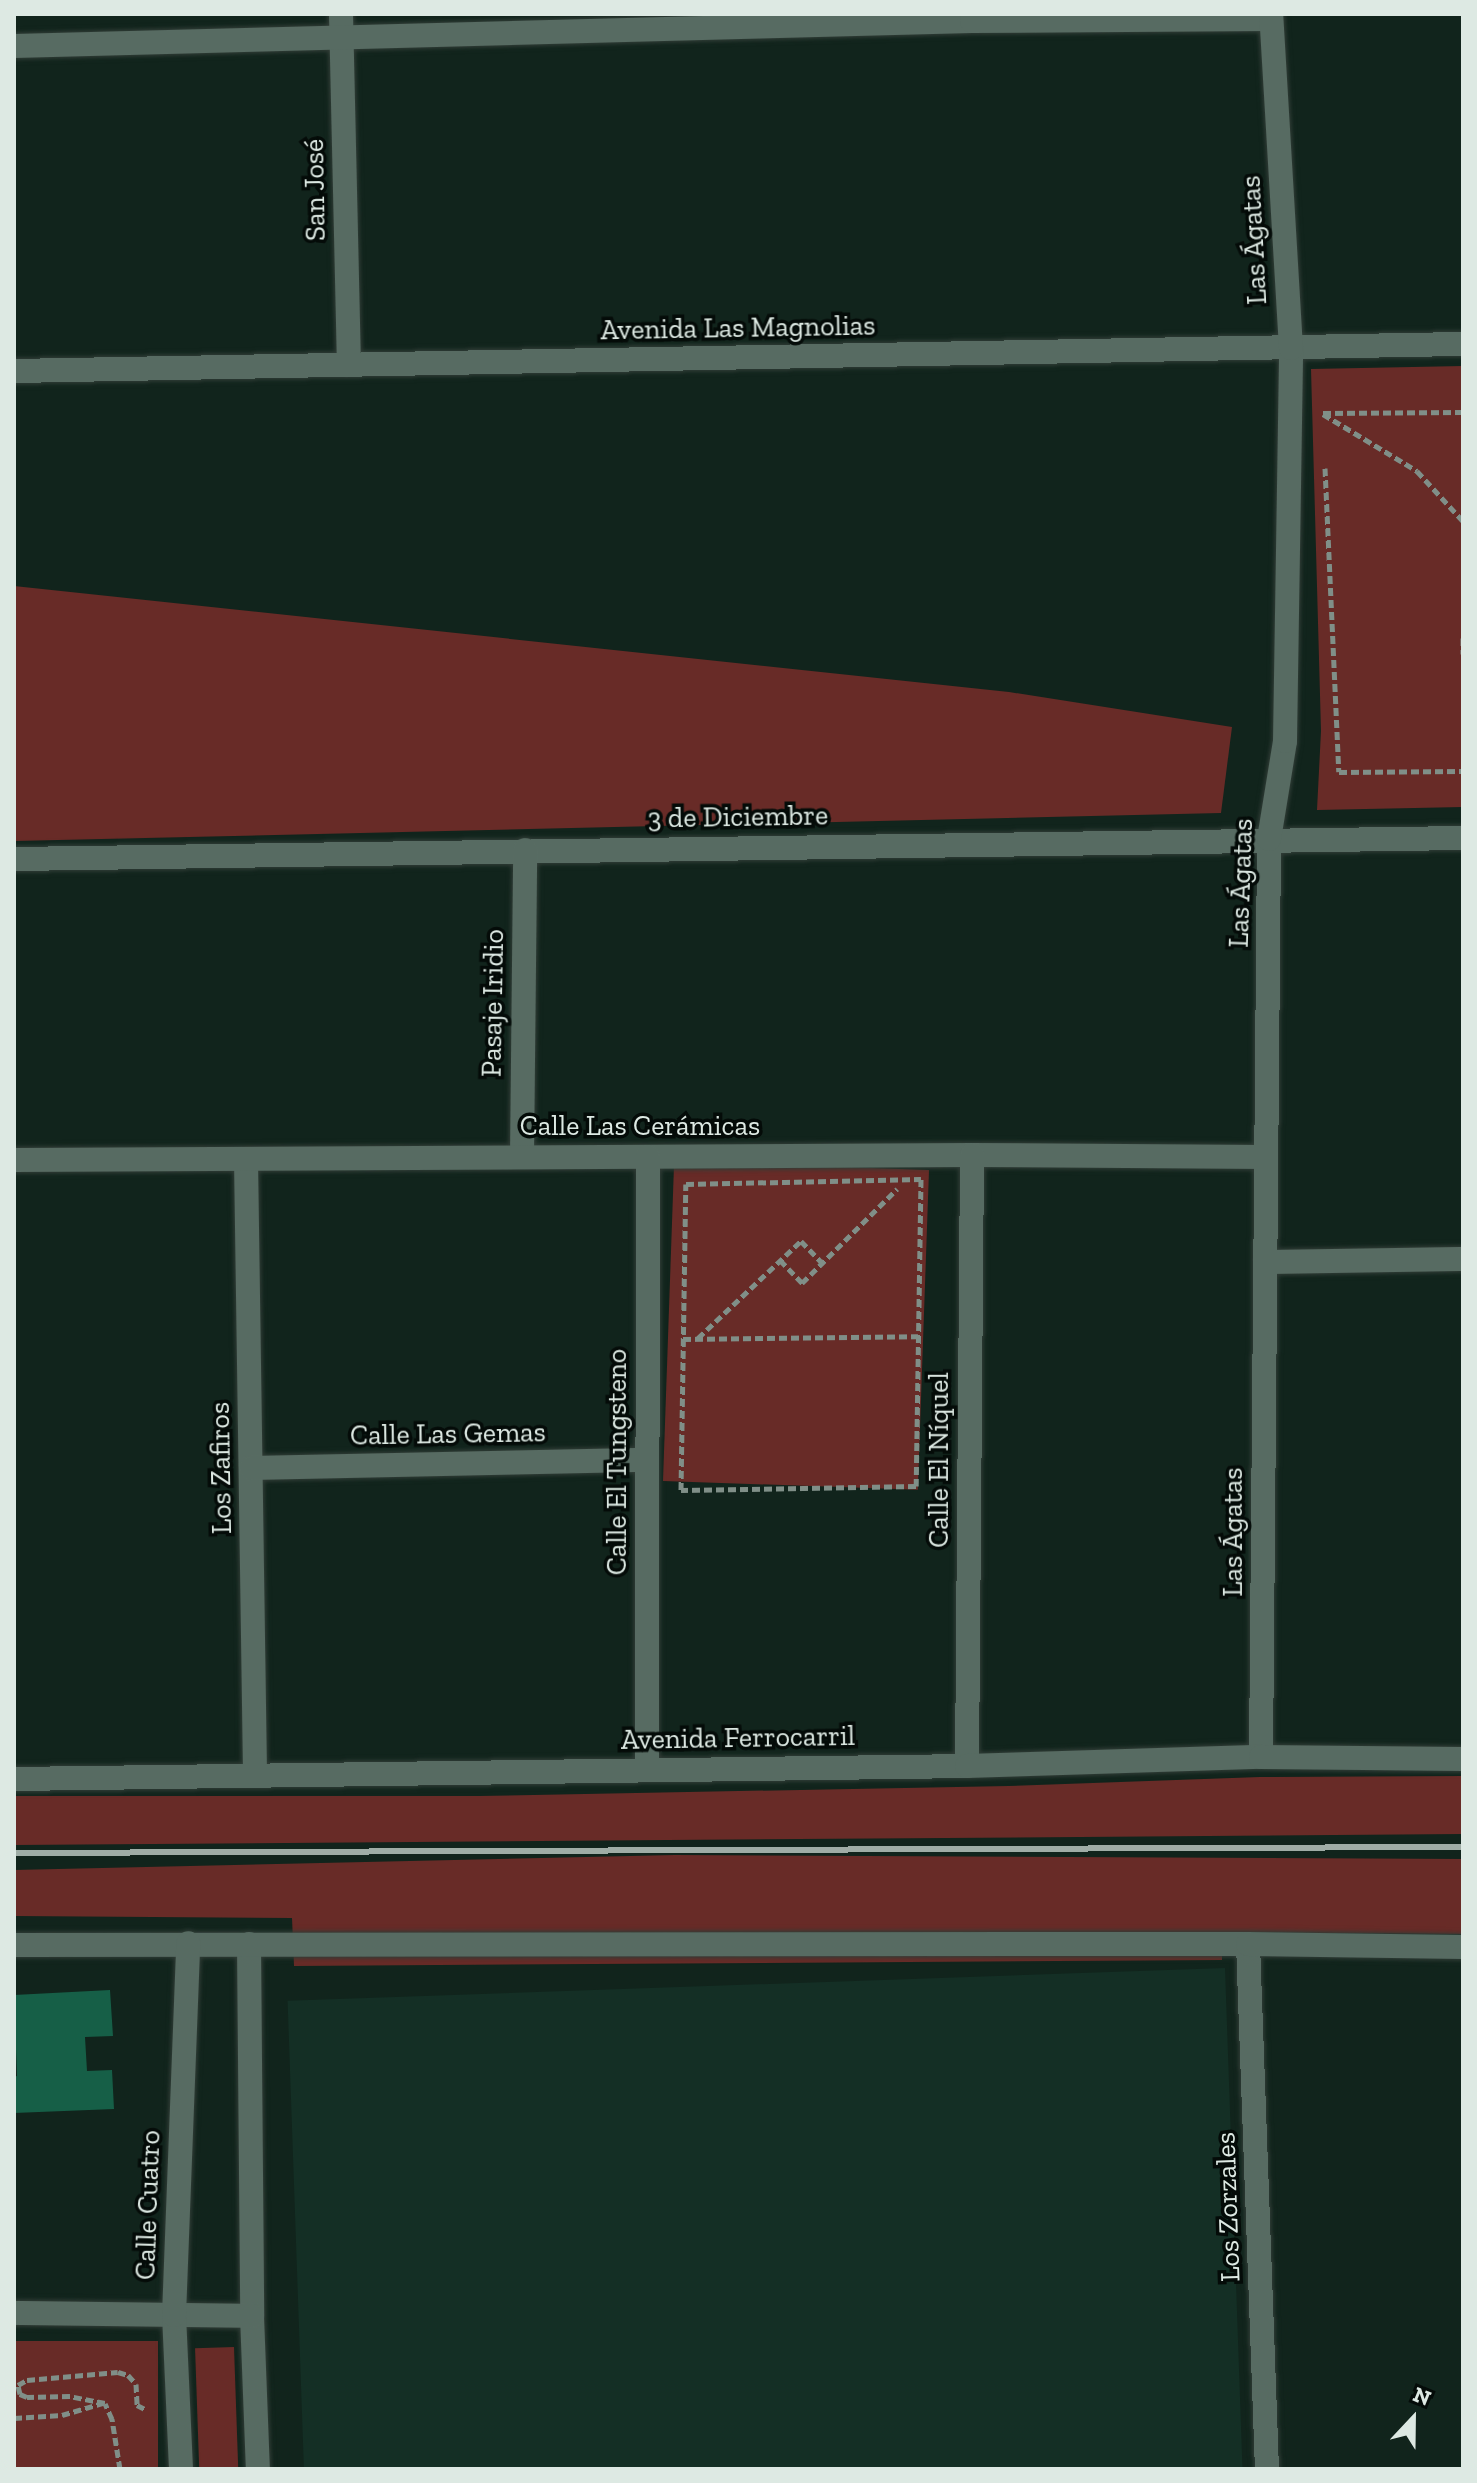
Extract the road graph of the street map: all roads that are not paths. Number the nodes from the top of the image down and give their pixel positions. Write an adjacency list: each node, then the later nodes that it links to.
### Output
1 (341, 14): 5 (street, San José)
2 (1271, 17): 3 (street); 8 (street, Las Ágatas)
3 (972, 18): 4 (street)
4 (680, 22): 5 (street)
5 (341, 41): 6 (street); 9 (street, San José)
6 (14, 46)
7 (1463, 344): 8 (street, Avenida Las Magnolias)
8 (1291, 348): 9 (street, Avenida Las Magnolias); 12 (street, Las Ágatas)
9 (349, 365): 10 (street, Avenida Las Magnolias)
10 (14, 371)
11 (1463, 838): 12 (street, 3 de Diciembre)
12 (1269, 839): 13 (street, 3 de Diciembre); 18 (street, Las Ágatas)
13 (525, 850): 14 (street, 3 de Diciembre); 16 (street, Pasaje Iridio)
14 (14, 859)
15 (972, 1155): 17 (street, Calle Las Cerámicas); 18 (street, Calle Las Cerámicas); 27 (street, Calle El Níquel)
16 (522, 1156): 17 (street, Calle Las Cerámicas); 19 (street, Calle Las Cerámicas)
17 (648, 1157): 23 (street, Calle El Tungsteno)
18 (1266, 1157): 22 (street, Las Ágatas)
19 (246, 1159): 20 (street, Calle Las Cerámicas); 24 (street, Los Zafiros)
20 (14, 1160)
21 (1463, 1259): 22 (street)
22 (1265, 1262): 25 (street, Las Ágatas)
23 (647, 1460): 24 (street, Calle Las Gemas); 28 (street, Calle El Tungsteno)
24 (251, 1468): 29 (street, Los Zafiros)
25 (1261, 1757): 26 (street, Avenida Ferrocarril); 27 (street, Avenida Ferrocarril)
26 (1463, 1759)
27 (967, 1766): 28 (street, Avenida Ferrocarril)
28 (647, 1768): 29 (street, Avenida Ferrocarril)
29 (255, 1775): 30 (street, Avenida Ferrocarril)
30 (14, 1779)
31 (188, 1943): 32 (street); 34 (street); 37 (street, Calle Cuatro)
32 (249, 1944): 33 (street); 38 (street)
33 (1248, 1944): 35 (street); 41 (street, Los Zorzales)
34 (14, 1945)
35 (1463, 1947)
36 (14, 2313): 37 (street)
37 (174, 2315): 38 (street); 39 (street, Calle Cuatro)
38 (252, 2316): 40 (street)
39 (181, 2469)
40 (258, 2469)
41 (1267, 2469)

